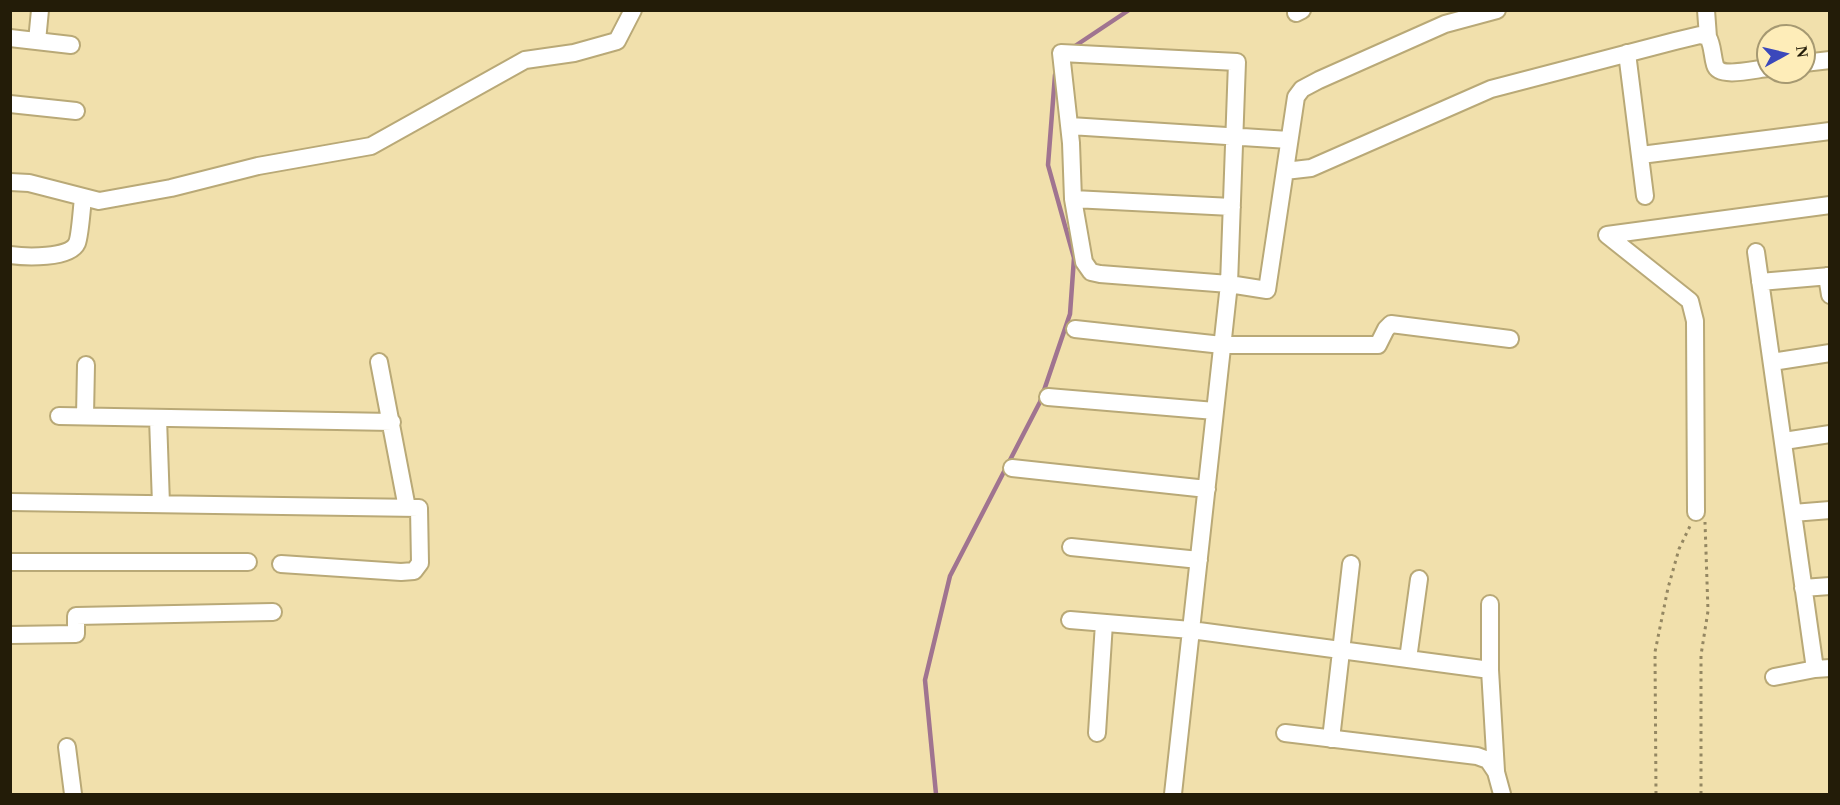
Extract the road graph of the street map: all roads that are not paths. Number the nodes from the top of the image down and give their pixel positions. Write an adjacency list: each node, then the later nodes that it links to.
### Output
1 (40, 10): 8 (street)
2 (633, 10): 22 (street)
3 (1497, 10): 5 (street)
4 (1706, 10): 6 (street)
5 (1442, 17): 17 (street)
6 (1708, 37): 10 (street); 11 (street)
7 (10, 38): 8 (street)
8 (37, 41): 9 (street)
9 (71, 45)
10 (1627, 53): 18 (street); 19 (street)
11 (1756, 70)
12 (10, 104): 13 (street)
13 (76, 111)
14 (1070, 126): 16 (street); 16 (street); 23 (street)
15 (1830, 131): 18 (street)
16 (1235, 136): 17 (street); 25 (street)
17 (1289, 140): 19 (street)
18 (1641, 155): 21 (street)
19 (1285, 171): 30 (street)
20 (10, 182): 22 (street)
21 (1645, 196)
22 (83, 197): 27 (street)
23 (1073, 199): 25 (street); 30 (street)
24 (1830, 205): 53 (street)
25 (1232, 207): 30 (street)
26 (1755, 252): 29 (street)
27 (10, 255)
28 (1828, 276): 29 (street); 31 (street)
29 (1760, 282): 37 (street)
30 (1229, 284): 34 (street)
31 (1830, 295)
32 (1075, 329): 34 (street)
33 (1510, 339): 34 (street)
34 (1222, 345): 40 (street)
35 (1830, 353): 37 (street)
36 (379, 362): 44 (street)
37 (1772, 362): 46 (street)
38 (86, 365): 42 (street)
39 (1048, 397): 40 (street)
40 (1215, 411): 48 (street)
41 (59, 416): 42 (street)
42 (85, 416): 43 (street)
43 (158, 418): 44 (street); 50 (street)
44 (392, 422): 51 (street)
45 (1830, 434): 46 (street)
46 (1784, 441): 54 (street)
47 (1012, 468): 48 (street)
48 (1207, 489): 56 (street)
49 (10, 502): 50 (street)
50 (161, 504): 51 (street)
51 (407, 508): 59 (street)
52 (1830, 510): 54 (street)
53 (1696, 512)
54 (1793, 513): 63 (street)
55 (1071, 547): 56 (street)
56 (1199, 560): 68 (street)
57 (10, 562): 58 (street)
58 (249, 562)
59 (281, 564)
60 (1351, 564): 70 (street)
61 (1419, 579): 71 (street)
62 (1830, 586): 63 (street)
63 (1803, 588): 72 (street)
64 (1490, 604): 73 (street)
65 (273, 612): 69 (street)
66 (1070, 620): 67 (street)
67 (1104, 623): 68 (street); 75 (street)
68 (1191, 630): 70 (street); 81 (street)
69 (10, 636)
70 (1341, 650): 71 (street); 77 (street)
71 (1408, 659): 73 (street)
72 (1822, 669): 74 (street)
73 (1490, 670): 79 (street)
74 (1774, 678)
75 (1097, 733)
76 (1285, 733): 77 (street)
77 (1331, 739): 79 (street)
78 (68, 747): 80 (street)
79 (1496, 772): 82 (street)
80 (73, 795)
81 (1173, 795)
82 (1502, 795)

